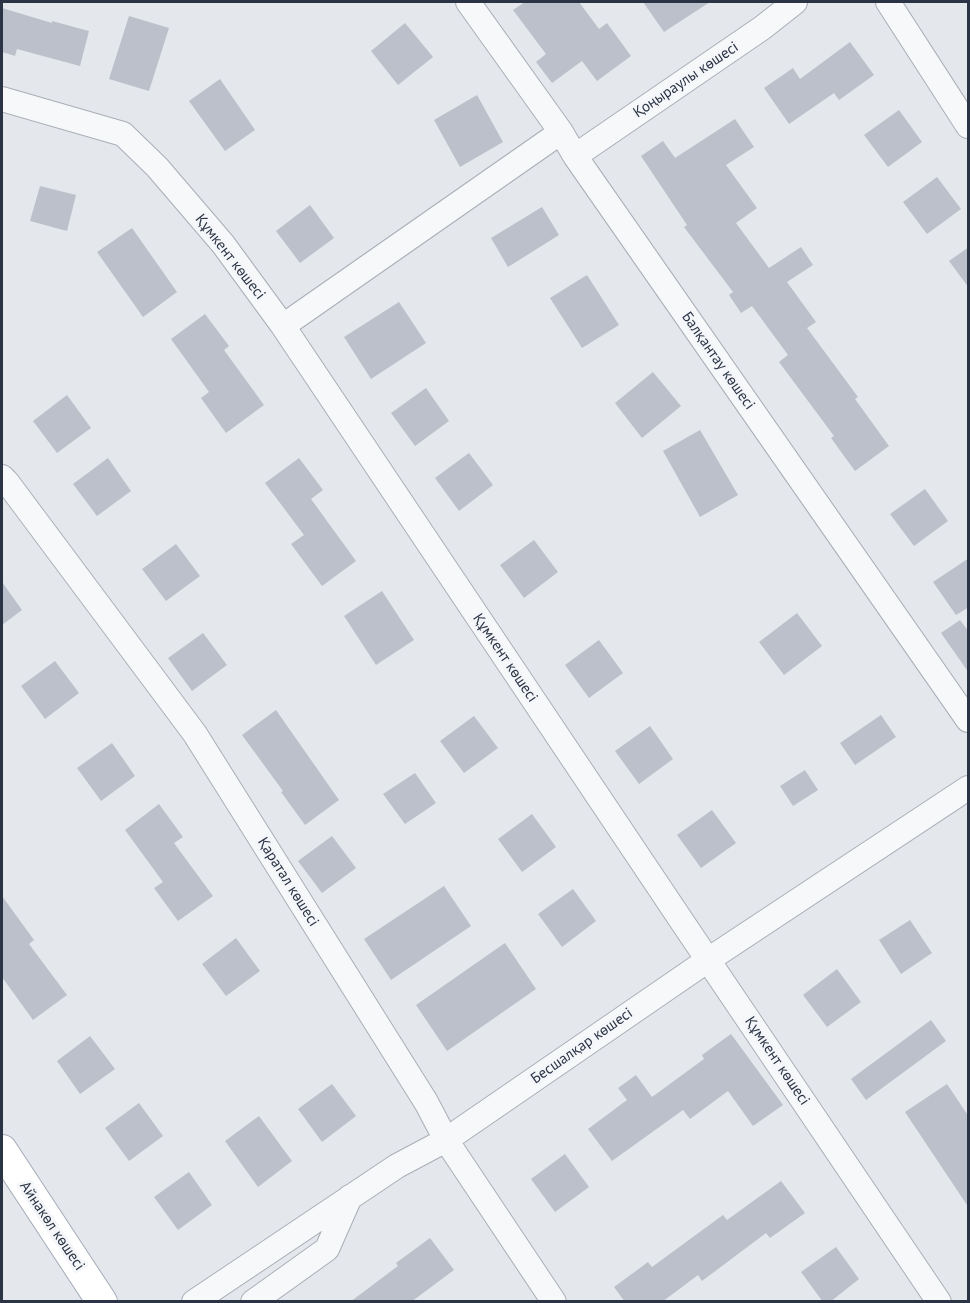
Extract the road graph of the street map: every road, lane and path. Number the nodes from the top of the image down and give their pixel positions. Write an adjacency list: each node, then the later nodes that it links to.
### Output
1 (468, 2): 6 (street, Балқантау көшесі)
2 (795, 2): 7 (street, Қоңыраулы көшесі)
3 (888, 2): 5 (street)
4 (2, 99): 8 (street, Құмкент көшесі)
5 (969, 126)
6 (561, 132): 7 (street, Балқантау көшесі); 8 (street)
7 (575, 156): 10 (street, Балқантау көшесі)
8 (283, 326): 12 (street, Құмкент көшесі)
9 (2, 477): 13 (street, Қаратал көшесі)
10 (969, 720)
11 (969, 788): 12 (street, Бесшалқар көшесі)
12 (708, 960): 13 (street, Бесшалқар көшесі); 20 (street, Құмкент көшесі)
13 (446, 1140): 15 (street, Бесшалқар көшесі); 19 (street, Қаратал көшесі)
14 (2, 1150): 16 (main road, Айнакөл көшесі)
15 (350, 1197): 17 (street, Бесшалқар көшесі); 18 (street)
16 (102, 1302)
17 (194, 1302)
18 (253, 1302)
19 (554, 1302)
20 (939, 1302)

